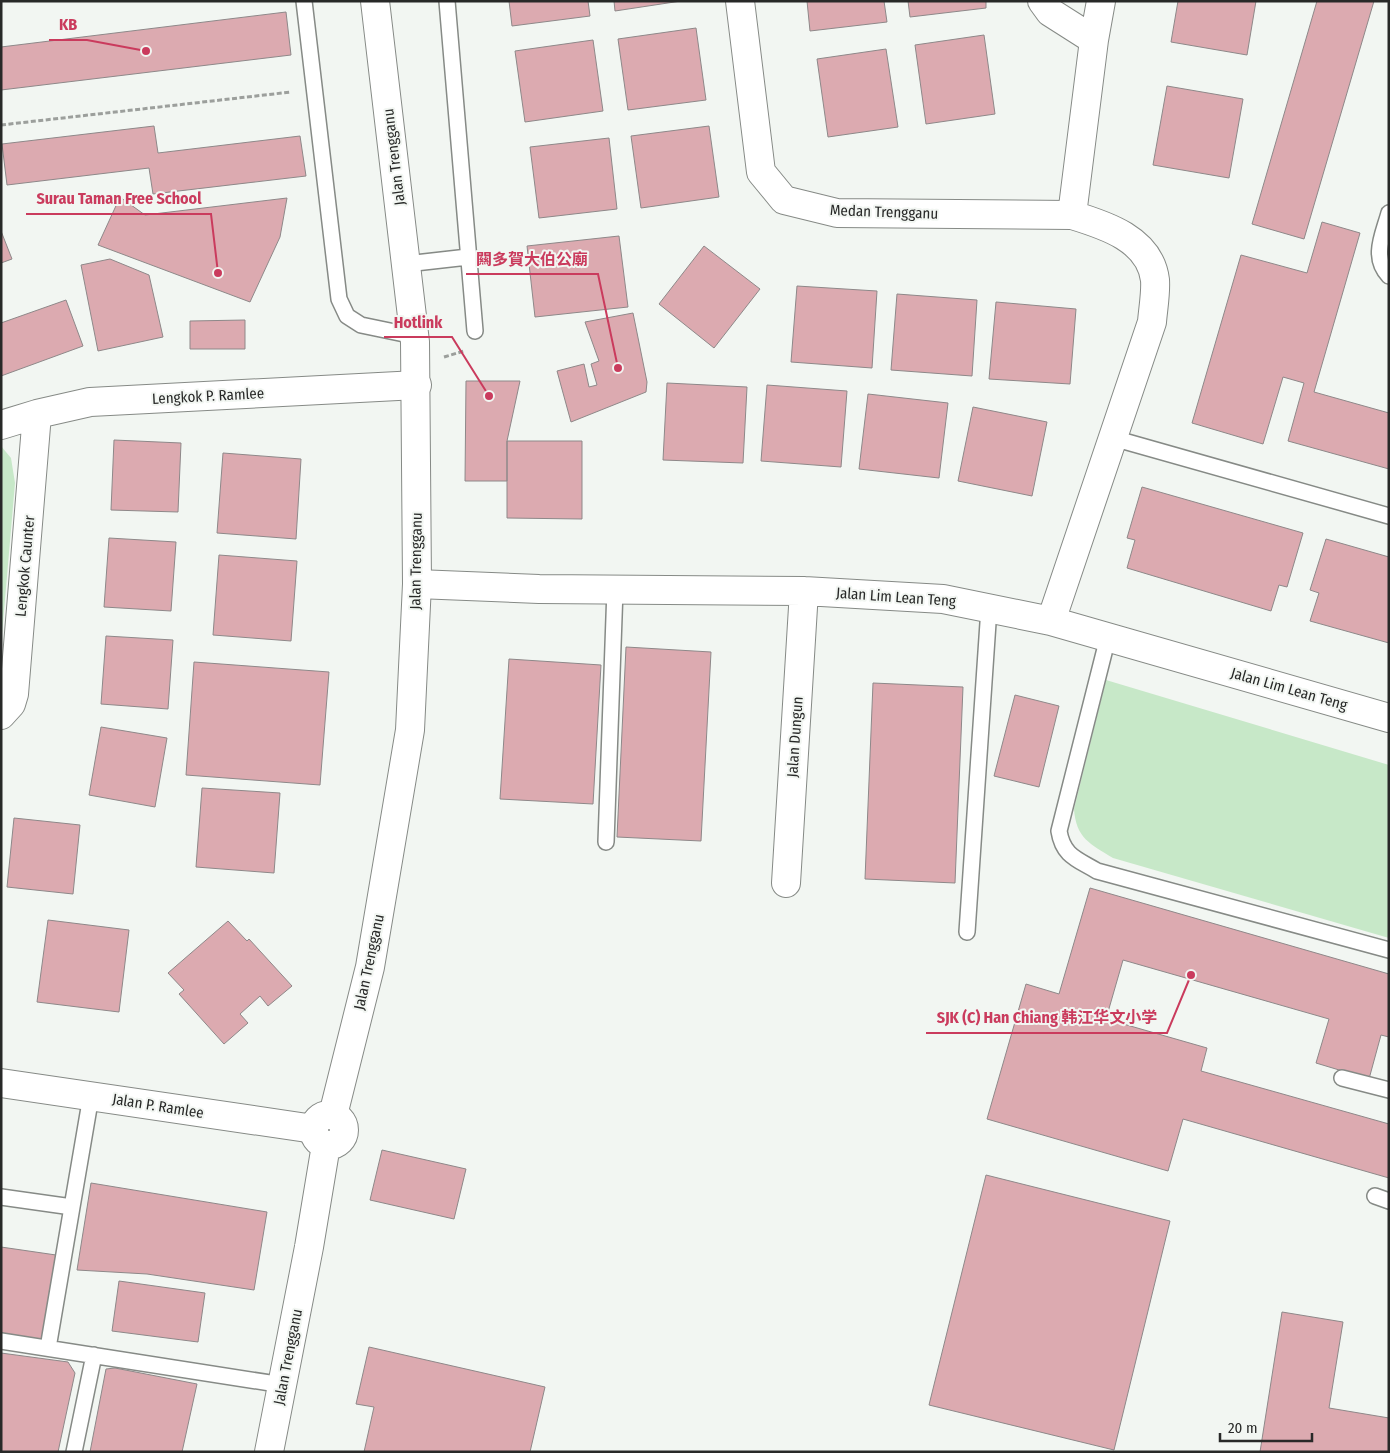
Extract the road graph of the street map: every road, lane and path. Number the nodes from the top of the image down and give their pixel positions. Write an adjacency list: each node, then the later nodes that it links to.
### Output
1 (304, 1): 8 (lane)
2 (375, 1): 13 (street, Jalan Trengganu)
3 (447, 1): 12 (lane)
4 (740, 1): 11 (street, Medan Trengganu)
5 (1042, 1): 7 (street)
6 (1101, 1): 7 (street)
7 (1094, 40): 11 (street)
8 (315, 89): 9 (path); 16 (lane)
9 (1, 125)
10 (1389, 213): 14 (lane)
11 (1072, 214): 20 (street, Medan Trengganu)
12 (468, 257): 13 (lane); 15 (lane)
13 (406, 264): 16 (street, Jalan Trengganu)
14 (1389, 276)
15 (475, 331): 17 (path)
16 (414, 336): 17 (street, Jalan Trengganu)
17 (417, 374): 18 (street, Lengkok P. Ramlee); 22 (street, Jalan Trengganu)
18 (37, 414): 19 (street, Lengkok P. Ramlee); 28 (street, Lengkok Caunter)
19 (1, 425)
20 (1113, 438): 21 (lane); 26 (street, Medan Trengganu)
21 (1389, 516)
22 (417, 584): 23 (street, Jalan Lim Lean Teng); 38 (street, Jalan Trengganu)
23 (615, 589): 24 (street, Jalan Lim Lean Teng); 30 (lane)
24 (804, 591): 25 (street, Jalan Lim Lean Teng); 31 (street, Jalan Dungun)
25 (988, 608): 26 (street, Jalan Lim Lean Teng); 32 (lane)
26 (1051, 621): 27 (street, Jalan Lim Lean Teng)
27 (1108, 638): 29 (street, Jalan Lim Lean Teng); 33 (lane)
28 (1, 714)
29 (1389, 718)
30 (606, 842)
31 (786, 883)
32 (968, 932)
33 (1389, 950)
34 (1342, 1078): 36 (lane)
35 (1, 1083): 37 (street, Jalan P. Ramlee)
36 (1389, 1090)
37 (91, 1096): 38 (street, Jalan P. Ramlee); 40 (lane)
38 (324, 1130): 44 (street, Jalan Trengganu)
39 (1, 1197): 40 (lane)
40 (72, 1207): 42 (lane)
41 (1, 1341): 42 (lane)
42 (48, 1348): 43 (lane)
43 (94, 1355): 44 (lane); 45 (lane)
44 (283, 1385): 46 (street, Jalan Trengganu)
45 (74, 1452)
46 (269, 1452)

